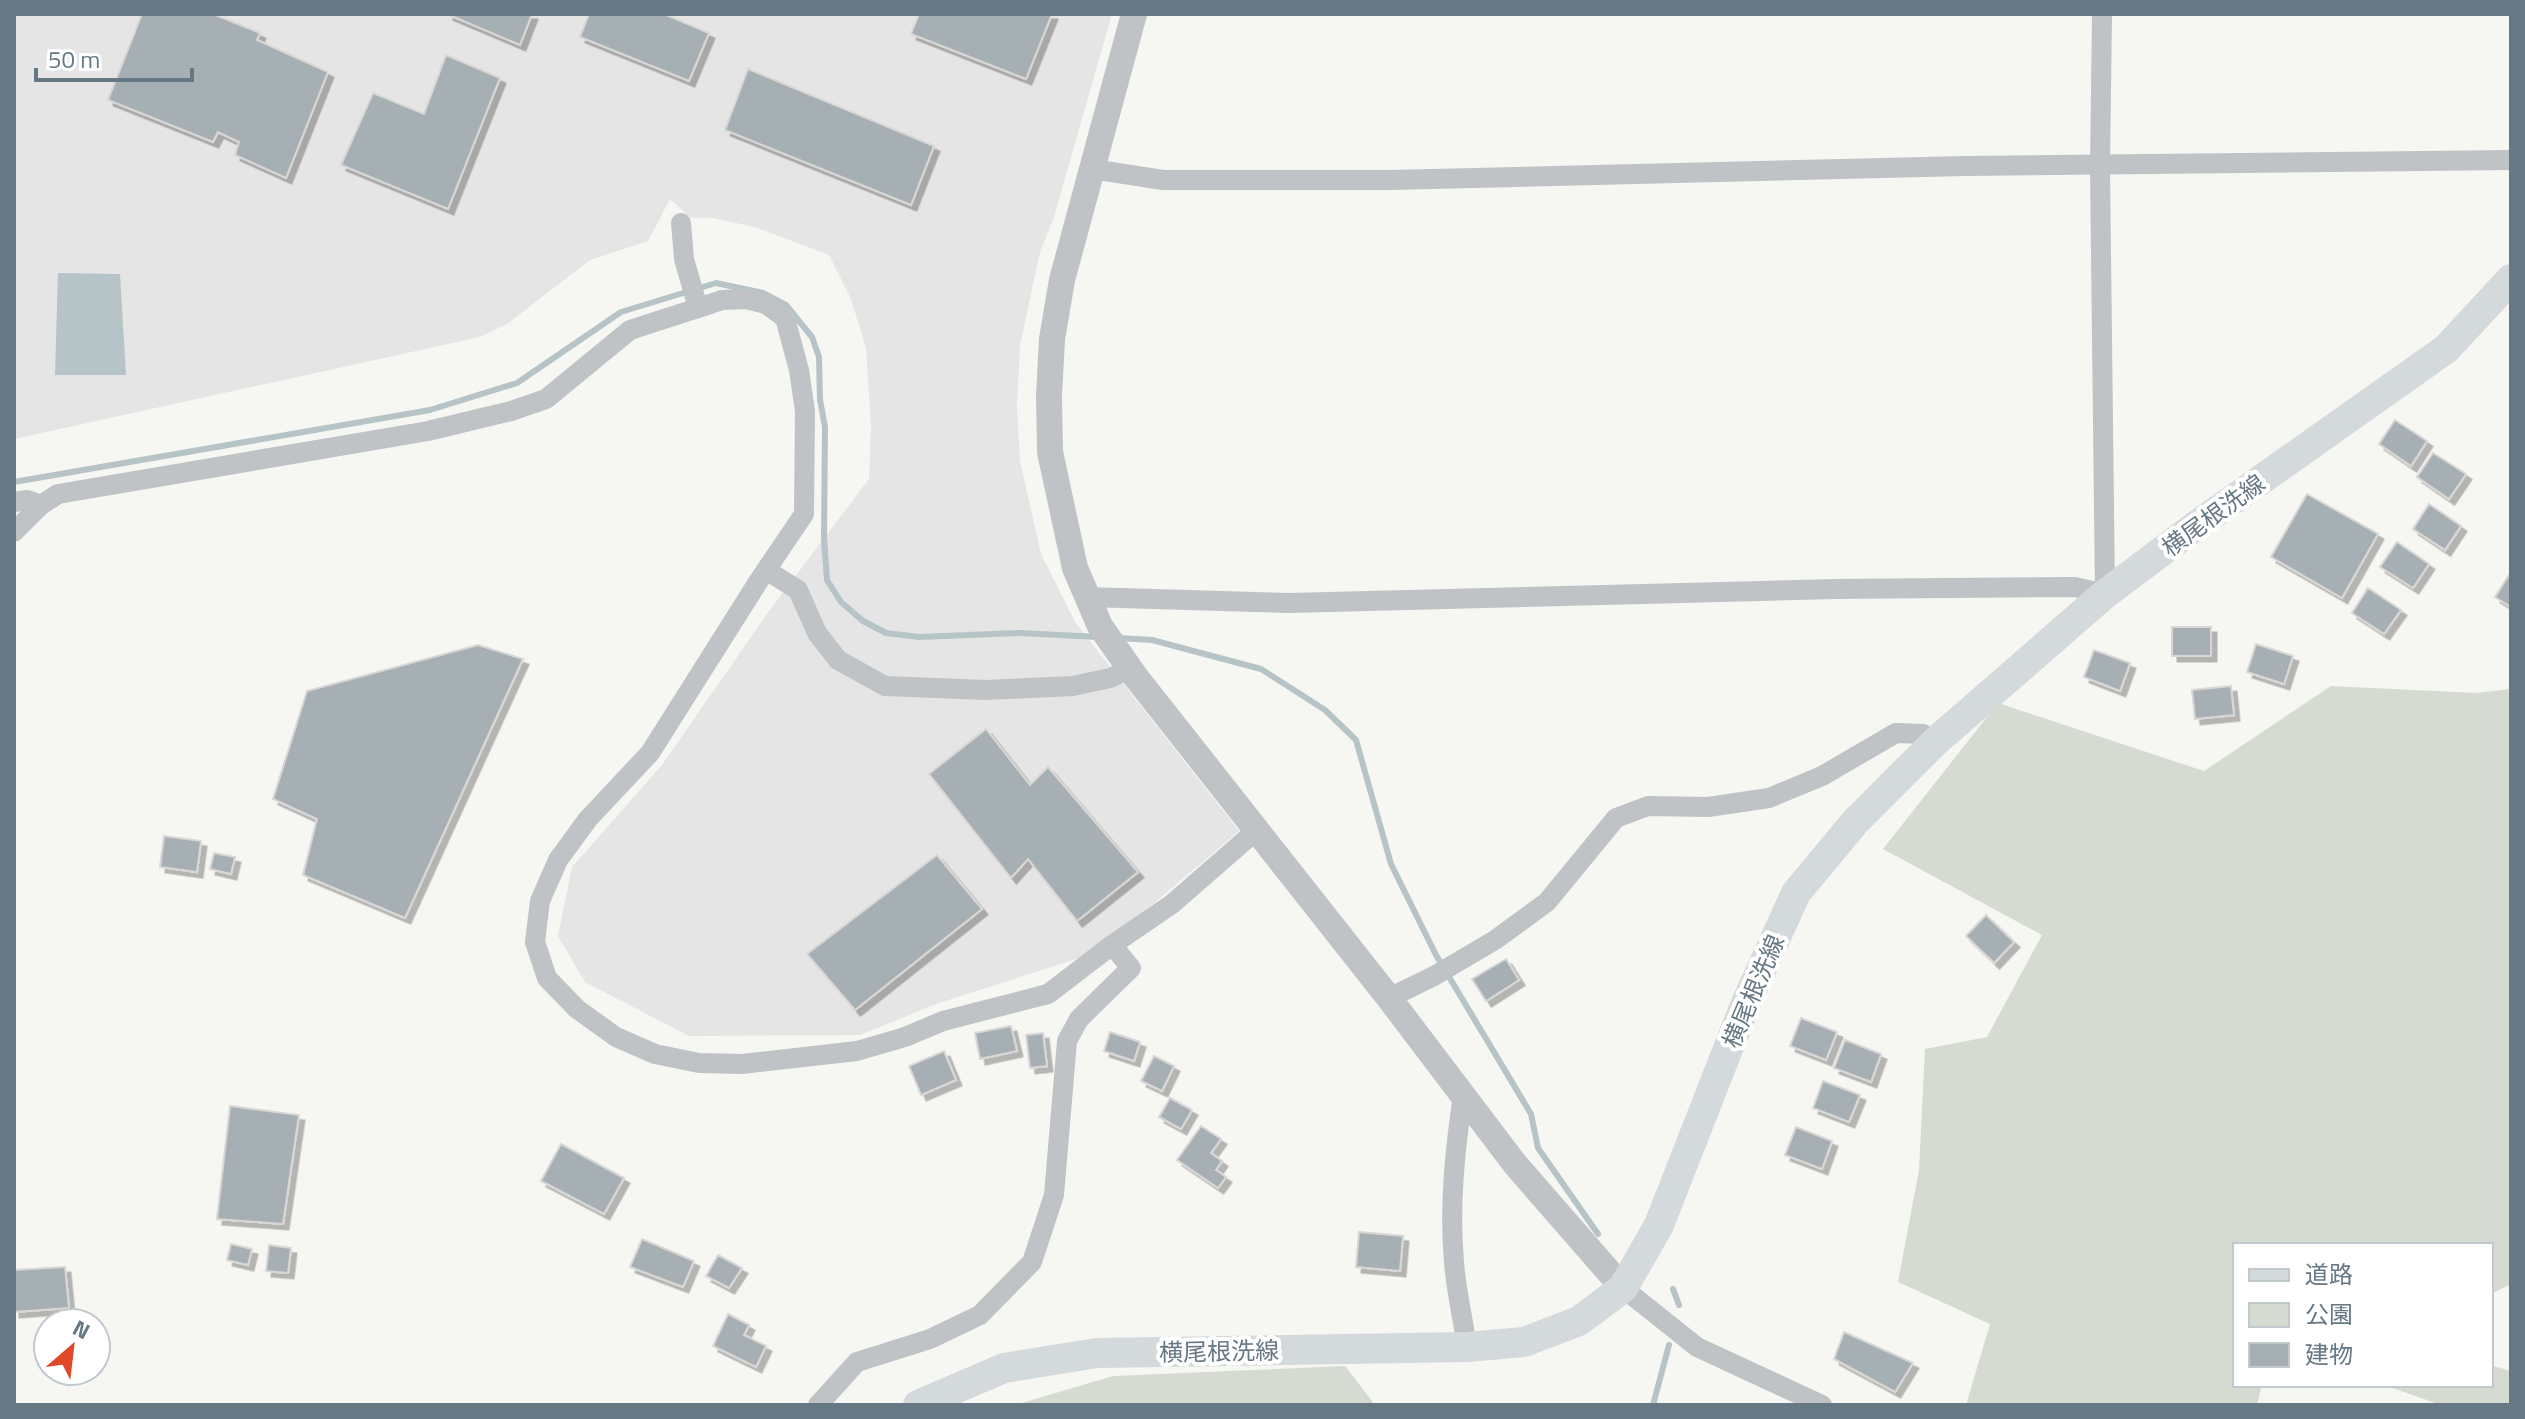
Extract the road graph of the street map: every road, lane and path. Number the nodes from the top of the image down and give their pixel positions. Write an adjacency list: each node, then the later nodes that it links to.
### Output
1 (1134, 14): 5 (street)
2 (2102, 14): 4 (street)
3 (2511, 160): 4 (street)
4 (2100, 167): 5 (street); 13 (street)
5 (1092, 169): 14 (street)
6 (681, 223): 8 (street)
7 (2511, 279): 13 (main road, 横尾根洗線)
8 (696, 302): 10 (street); 12 (street)
9 (14, 502): 10 (street)
10 (41, 505): 11 (street)
11 (14, 532)
12 (766, 570): 15 (street); 18 (street)
13 (2105, 594): 14 (street); 16 (main road, 横尾根洗線)
14 (1087, 597): 15 (street)
15 (1130, 669): 17 (street)
16 (1936, 741): 19 (street); 21 (main road, 横尾根洗線)
17 (1258, 829): 18 (street); 19 (street)
18 (1112, 945): 23 (street)
19 (1389, 998): 20 (street)
20 (1463, 1095): 21 (street); 22 (street)
21 (1623, 1288): 22 (main road, 横尾根洗線); 25 (street)
22 (1467, 1347): 24 (main road, 横尾根洗線)
23 (818, 1405)
24 (918, 1405)
25 (1822, 1405)

